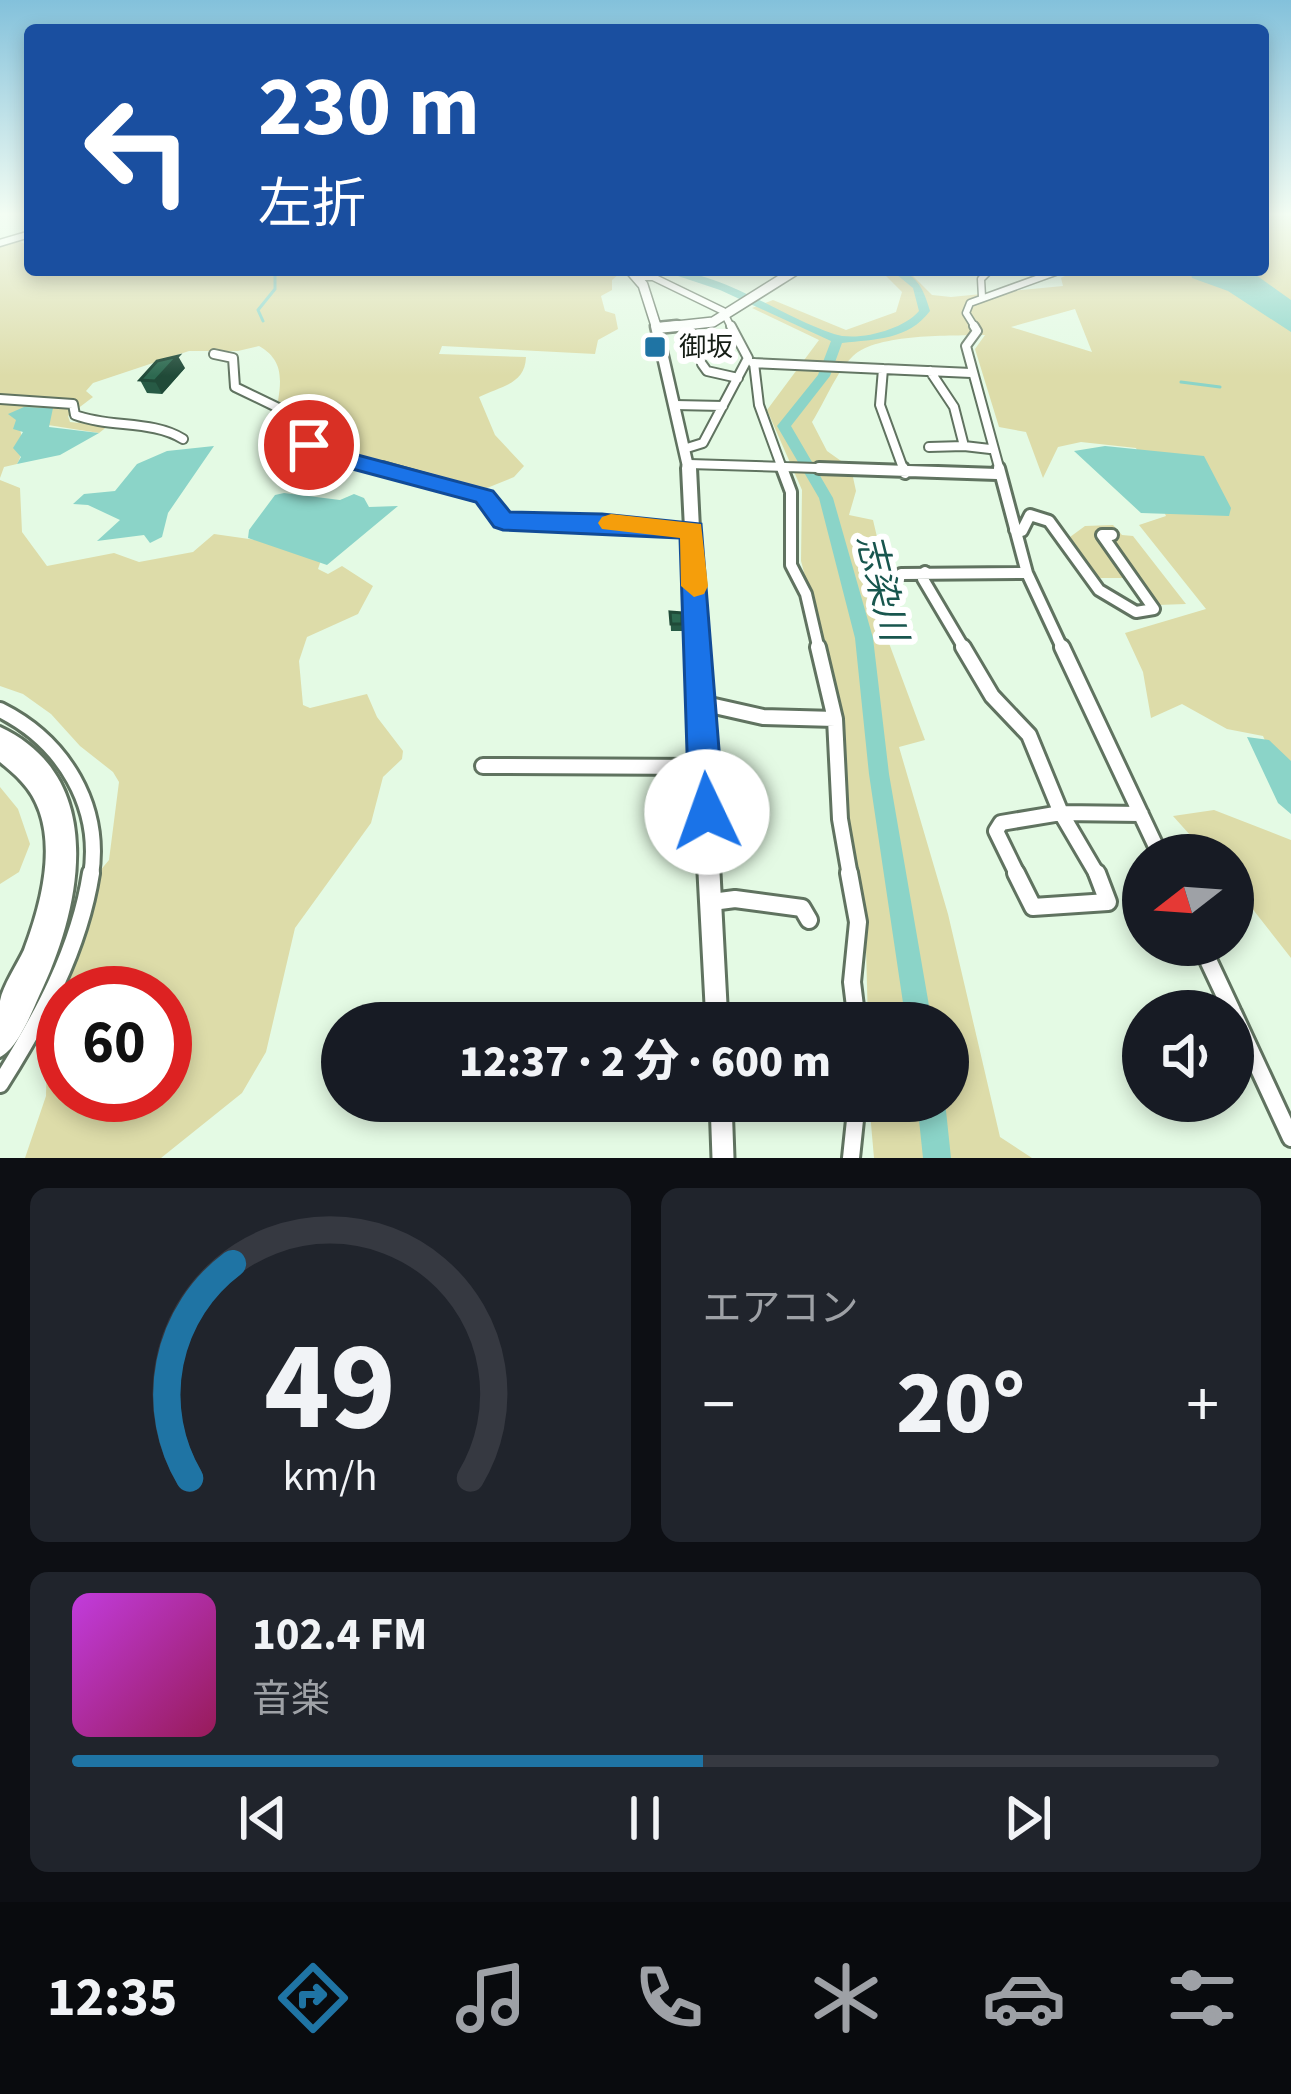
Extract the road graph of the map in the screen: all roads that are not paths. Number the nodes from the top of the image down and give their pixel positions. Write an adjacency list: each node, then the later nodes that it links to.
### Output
1 (635, 276): 8 (main road)
2 (647, 276): 7 (street)
3 (787, 276): 7 (main road)
4 (983, 276): 6 (street)
5 (1043, 276): 6 (street)
6 (982, 297): 14 (street)
7 (728, 315): 8 (main road); 10 (street)
8 (657, 328): 17 (main road)
9 (214, 355): 27 (street)
10 (751, 363): 12 (street); 15 (street); 24 (street)
11 (702, 364): 15 (street)
12 (883, 369): 13 (street); 25 (street)
13 (931, 371): 14 (street); 21 (street)
14 (971, 373): 22 (street)
15 (738, 378): 18 (street)
16 (0, 399): 19 (street)
17 (675, 405): 18 (street); 23 (main road)
18 (722, 406): 23 (street)
19 (183, 439)
20 (929, 446): 21 (street)
21 (964, 446): 22 (street)
22 (990, 448): 26 (street)
23 (688, 456): 24 (street); 27 (main road)
24 (784, 470): 25 (street); 35 (street)
25 (905, 473): 26 (street)
26 (997, 474): 28 (street)
27 (692, 530): 33 (main road)
28 (1015, 530): 29 (street); 32 (street)
29 (1112, 535)
30 (925, 572): 31 (street); 32 (street); 40 (street)
31 (901, 574)
32 (1027, 574): 41 (street)
33 (700, 703): 35 (street); 39 (main road)
34 (0, 710): 50 (street)
35 (835, 719): 46 (street)
36 (0, 735): 48 (highway)
37 (0, 751): 47 (highway)
38 (483, 766): 39 (street)
39 (704, 767): 43 (main road)
40 (1061, 813): 40 (street); 41 (street)
41 (1141, 814): 42 (street)
42 (1150, 834)
43 (711, 902): 44 (street); 45 (main road)
44 (809, 920)
45 (716, 1002)
46 (854, 1002)
47 (0, 1023)
48 (0, 1046)
49 (1254, 1059): 53 (street)
50 (0, 1084)
51 (722, 1122): 54 (main road)
52 (855, 1122): 55 (street)
53 (1291, 1138)
54 (724, 1158)
55 (851, 1158)

